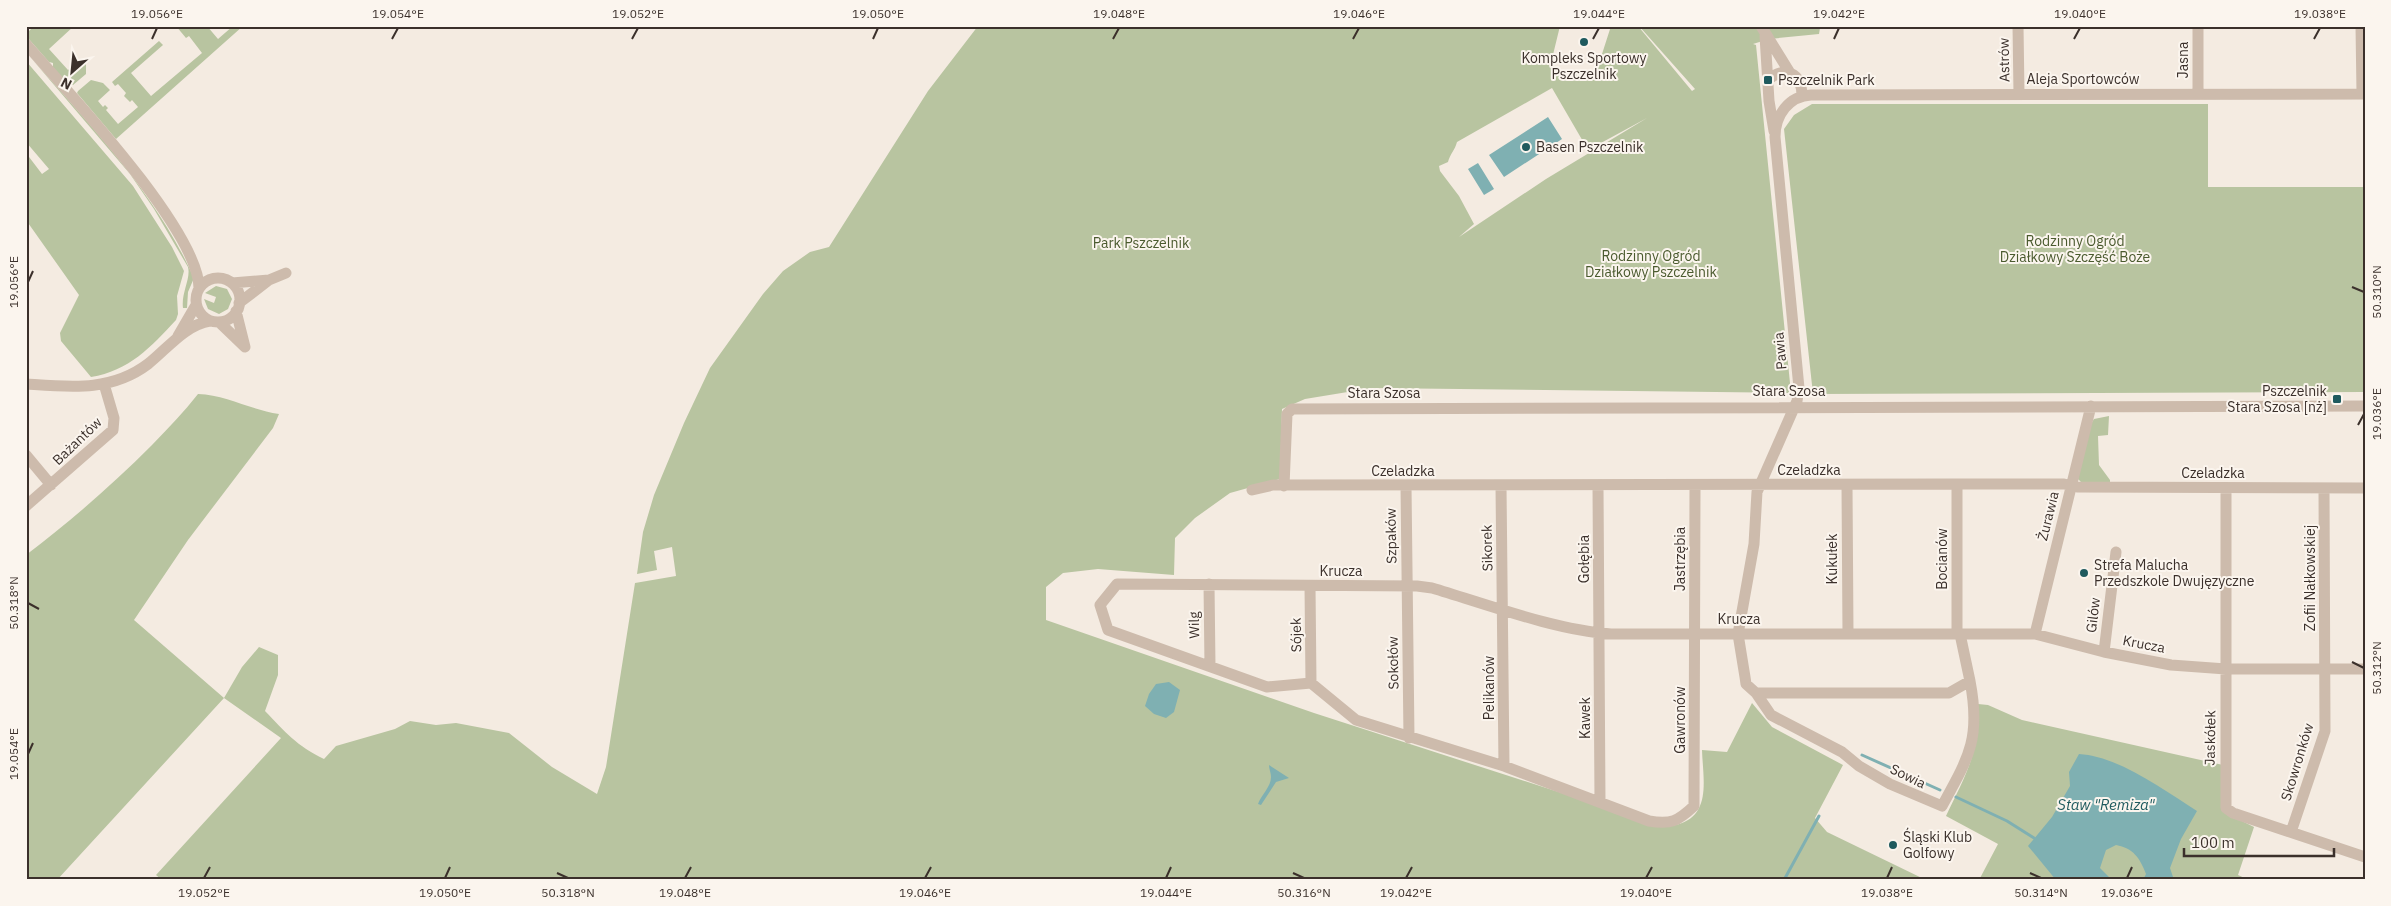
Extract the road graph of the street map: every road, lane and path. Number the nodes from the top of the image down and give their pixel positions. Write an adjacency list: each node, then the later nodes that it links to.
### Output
1 (2018, 26): 9 (street, Astrów)
2 (2198, 26): 10 (street, Jasna)
3 (2361, 26): 11 (street)
4 (1763, 31): 6 (street); 7 (street)
5 (26, 44): 14 (street)
6 (1790, 73): 7 (street); 12 (street)
7 (1768, 80): 8 (street)
8 (1768, 93): 12 (street); 13 (street)
9 (2019, 94): 10 (street, Aleja Sportowców); 12 (street, Aleja Sportowców)
10 (2198, 94): 11 (street, Aleja Sportowców)
11 (2363, 94)
12 (1797, 98): 13 (street, Pawia)
13 (1775, 137): 26 (street, Pawia)
14 (187, 250): 16 (street); 19 (street)
15 (286, 273): 17 (street)
16 (215, 278): 18 (street); 19 (street)
17 (269, 280): 18 (street); 21 (street)
18 (232, 283): 21 (street)
19 (199, 288): 20 (street)
20 (196, 305): 22 (street); 23 (street)
21 (238, 307): 22 (street); 22 (street)
22 (214, 321): 23 (street)
23 (178, 336): 25 (street)
24 (26, 384): 25 (street)
25 (104, 384): 32 (street, Bażantów)
26 (1795, 406): 27 (street, Stara Szosa); 30 (street, Pawia); 35 (street, Stara Szosa)
27 (2091, 406): 28 (street, Stara Szosa); 39 (street, Żurawia)
28 (2365, 406)
29 (26, 455): 32 (street, Bażantów)
30 (1759, 484): 33 (street, Czeladzka); 34 (street, Czeladzka); 52 (street, Pawia)
31 (1957, 484): 34 (street, Czeladzka); 39 (street, Czeladzka); 54 (street, Bocianów)
32 (51, 485): 44 (street, Bażantów)
33 (1695, 485): 38 (street, Czeladzka); 51 (street, Jastrzębia)
34 (1847, 485): 53 (street, Kukułek)
35 (1284, 486): 36 (street, Czeladzka); 43 (street, Czeladzka)
36 (1406, 486): 37 (street, Czeladzka); 48 (street, Szpaków)
37 (1501, 486): 38 (street, Czeladzka); 49 (street, Sikorek)
38 (1598, 486): 50 (street, Gołębia)
39 (2071, 486): 40 (street, Czeladzka); 55 (street, Żurawia)
40 (2226, 488): 41 (street, Czeladzka); 58 (street, Jaskółek)
41 (2324, 488): 42 (street, Czeladzka); 59 (street, Zofii Nałkowskiej)
42 (2365, 488)
43 (1252, 490)
44 (26, 506)
45 (2116, 552): 56 (street, Gilów)
46 (1209, 584): 47 (street, Krucza); 57 (street, Wilg); 57 (street, Krucza)
47 (1310, 586): 48 (street, Krucza); 62 (street, Sójek)
48 (1407, 586): 49 (street, Krucza); 64 (street, Sokołów)
49 (1503, 609): 50 (street, Krucza); 65 (street, Pelikanów)
50 (1600, 633): 51 (street, Krucza); 66 (street, Kawek)
51 (1695, 634): 52 (street, Krucza); 66 (street, Gawronów)
52 (1738, 634): 53 (street, Krucza); 63 (street, Sowia)
53 (1848, 634): 54 (street, Krucza)
54 (1959, 634): 55 (street, Krucza); 61 (street, Sowia)
55 (2035, 634): 56 (street, Krucza)
56 (2104, 652): 58 (street, Krucza)
57 (1210, 666): 62 (street)
58 (2226, 668): 59 (street, Krucza); 67 (street, Jaskółek)
59 (2325, 669): 60 (street, Krucza); 67 (street, Skowronków)
60 (2365, 669)
61 (1970, 681): 63 (street); 63 (street, Sowia)
62 (1312, 683): 64 (street)
63 (1756, 693)
64 (1409, 738): 65 (street)
65 (1504, 766): 66 (street)
66 (1600, 802)
67 (2291, 832): 68 (street)
68 (2365, 857)

